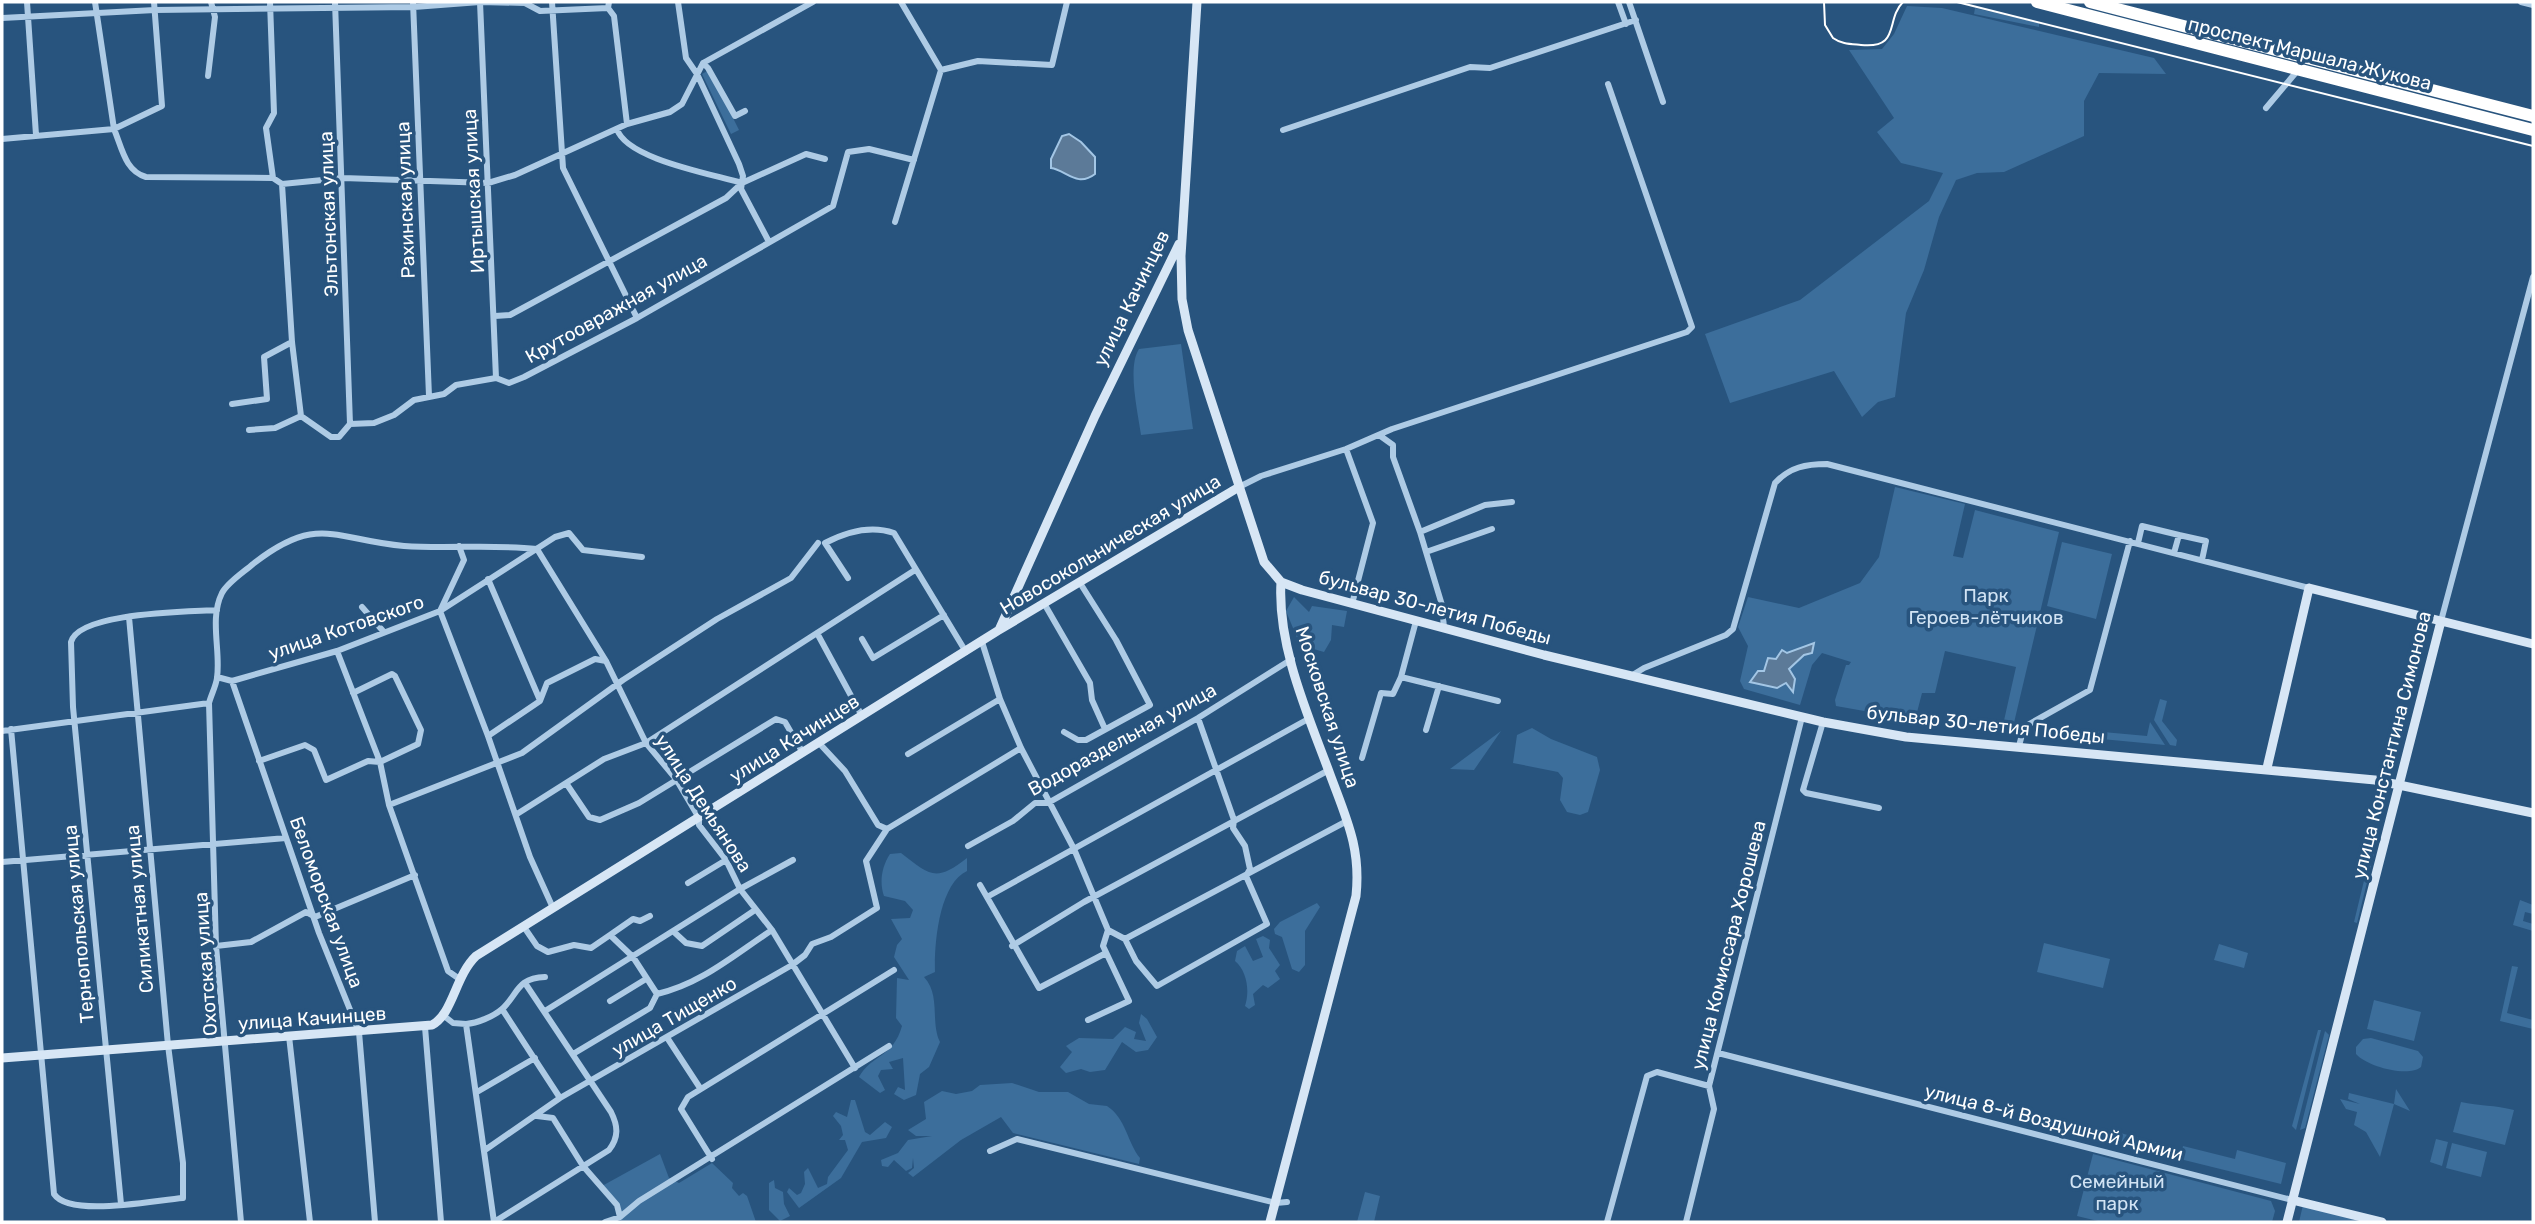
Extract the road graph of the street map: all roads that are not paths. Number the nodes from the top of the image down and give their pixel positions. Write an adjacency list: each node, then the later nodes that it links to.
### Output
1 (27, 2): 24 (street)
2 (96, 2): 23 (street)
3 (480, 2): 15 (street); 22 (street); 51 (street, Иртышская улица)
4 (552, 2): 22 (street)
5 (678, 2): 31 (street)
6 (813, 2): 28 (street)
7 (901, 2): 29 (street)
8 (1067, 2): 29 (street)
9 (1197, 2): 55 (main road, улица Качинцев)
10 (1618, 2): 27 (street)
11 (1629, 2): 26 (street)
12 (2037, 2): 30 (highway, проспект Маршала Жукова)
13 (2090, 2): 37 (highway, проспект Маршала Жукова)
14 (2521, 2): 20 (street)
15 (413, 4): 18 (street); 50 (street, Рахинская улица)
16 (211, 5): 17 (street); 21 (street); 32 (street)
17 (270, 5): 18 (street); 48 (street)
18 (336, 5): 49 (street, Эльтонская улица)
19 (608, 5): 22 (street); 38 (street)
20 (2533, 5)
21 (155, 6): 23 (street); 39 (street)
22 (552, 11): 45 (street)
23 (96, 12): 24 (street); 39 (street)
24 (28, 15): 25 (street); 43 (street)
25 (2, 18)
26 (1636, 20): 27 (street); 34 (street)
27 (1626, 24): 41 (street)
28 (703, 63): 31 (street); 36 (street)
29 (941, 70): 47 (street)
30 (2298, 70): 35 (street); 42 (highway, проспект Маршала Жукова)
31 (697, 74): 38 (street); 52 (street)
32 (208, 76)
33 (1608, 84): 68 (street)
34 (1662, 102)
35 (2266, 108)
36 (745, 111)
37 (2533, 116)
38 (627, 124): 40 (street)
39 (114, 129): 43 (street); 48 (street)
40 (617, 129): 45 (street); 52 (street)
41 (1283, 130)
42 (2533, 130)
43 (36, 135): 44 (street)
44 (2, 139)
45 (562, 154): 51 (street); 57 (street)
46 (825, 159): 52 (street)
47 (914, 160): 54 (street); 56 (street, Крутоовражная улица)
48 (273, 178): 53 (street)
49 (343, 178): 50 (street); 53 (street); 66 (street, Эльтонская улица)
50 (420, 181): 51 (street); 63 (street, Рахинская улица)
51 (488, 183): 59 (street, Иртышская улица)
52 (742, 183): 56 (street); 57 (street)
53 (282, 184): 61 (street)
54 (895, 222)
55 (1183, 236): 70 (main road, Московская улица); 100 (main road, улица Качинцев)
56 (768, 240): 60 (street, Крутоовражная улица)
57 (611, 262): 59 (street); 60 (street)
58 (2533, 277): 98 (street, улица Константина Симонова)
59 (495, 316): 62 (street, Иртышская улица)
60 (637, 318): 62 (street, Крутоовражная улица)
61 (292, 342): 64 (street); 65 (street)
62 (496, 378): 63 (street, Крутоовражная улица)
63 (429, 396): 66 (street, Крутоовражная улица)
64 (232, 404)
65 (301, 416): 66 (street, Крутоовражная улица); 67 (street)
66 (350, 424)
67 (249, 430)
68 (1380, 435): 69 (street); 73 (street)
69 (1346, 449): 70 (street); 90 (street)
70 (1240, 487): 87 (main road, Московская улица); 88 (main road, Новосокольническая улица)
71 (1511, 502): 73 (street)
72 (1492, 529): 80 (street)
73 (1420, 532): 80 (street)
74 (2179, 535): 77 (street); 81 (street); 83 (street)
75 (2130, 541): 77 (street); 110 (street); 136 (street)
76 (818, 543): 114 (street)
77 (2138, 543): 81 (street)
78 (459, 546): 79 (street); 93 (street); 94 (street)
79 (537, 548): 82 (street, улица Котовского); 86 (street, улица Котовского); 109 (street, улица Демьянова)
80 (1426, 552): 99 (street)
81 (2174, 553): 83 (street)
82 (642, 557)
83 (2202, 560): 89 (street)
84 (915, 570): 85 (street); 95 (street); 102 (street)
85 (848, 578)
86 (488, 579): 94 (street, улица Котовского); 117 (street)
87 (1280, 582): 90 (main road, бульвар 30-летия Победы); 108 (main road, Московская улица)
88 (1080, 583): 91 (main road, Новосокольническая улица); 129 (street)
89 (2309, 588): 98 (main road); 144 (main road)
90 (1352, 604): 97 (main road, бульвар 30-летия Победы)
91 (1045, 605): 100 (main road, Новосокольническая улица); 129 (street)
92 (362, 607): 101 (street)
93 (217, 610): 96 (street); 111 (street)
94 (440, 611): 101 (street, улица Котовского); 133 (street)
95 (944, 615): 103 (street); 107 (street)
96 (129, 617): 121 (street, Силикатная улица); 126 (street, Тернопольская улица)
97 (1416, 621): 99 (main road, бульвар 30-летия Победы); 112 (street)
98 (2441, 621): 105 (main road); 149 (main road, улица Константина Симонова)
99 (1444, 628): 110 (main road, бульвар 30-летия Победы)
100 (999, 630): 104 (main road, улица Качинцев)
101 (383, 631): 106 (street, улица Котовского)
102 (817, 633): 122 (street); 134 (street)
103 (862, 639)
104 (982, 642): 107 (main road, улица Качинцев); 118 (street)
105 (2533, 644)
106 (337, 651): 113 (street, улица Котовского); 116 (street)
107 (966, 652): 122 (main road, улица Качинцев)
108 (1292, 659): 124 (street, Водораздельная улица); 125 (main road, Московская улица)
109 (606, 661): 114 (street, улица Демьянова); 117 (street)
110 (1631, 676): 123 (main road, бульвар 30-летия Победы)
111 (217, 677): 113 (street); 120 (street)
112 (1401, 677): 115 (street); 140 (street)
113 (232, 681): 141 (street, Беломорская улица)
114 (616, 686): 134 (street, улица Демьянова); 143 (street)
115 (1439, 686): 119 (street); 130 (street)
116 (353, 693): 142 (street); 142 (street)
117 (539, 698): 133 (street)
118 (1000, 699): 137 (street); 139 (street)
119 (1499, 701)
120 (209, 703): 121 (street); 160 (street, Охотская улица)
121 (136, 712): 126 (street); 162 (street, Силикатная улица)
122 (862, 716): 135 (main road, улица Качинцев)
123 (1801, 717): 127 (main road, бульвар 30-летия Победы); 212 (street, улица Комиссара Хорошева)
124 (1198, 718): 145 (street); 150 (street, Водораздельная улица)
125 (1310, 718): 145 (street); 146 (main road, Московская улица)
126 (75, 719): 128 (street); 164 (street, Тернопольская улица)
127 (1822, 722): 136 (main road, бульвар 30-летия Победы); 152 (street)
128 (11, 729): 131 (street); 165 (street)
129 (1105, 729): 132 (street)
130 (1426, 730)
131 (2, 731)
132 (1064, 732)
133 (488, 736): 143 (street)
134 (646, 743): 147 (street, улица Демьянова); 148 (street)
135 (819, 743): 138 (main road, улица Качинцев); 158 (street)
136 (2019, 746): 144 (main road, бульвар 30-летия Победы)
137 (1021, 748): 150 (street); 158 (street)
138 (803, 753): 147 (street); 155 (main road, улица Качинцев)
139 (908, 754)
140 (1363, 758)
141 (259, 761): 142 (street); 159 (street, Беломорская улица)
142 (380, 762): 151 (street)
143 (498, 763): 151 (street); 154 (street)
144 (2267, 768): 149 (main road, бульвар 30-летия Победы)
145 (1215, 770): 156 (street); 163 (street)
146 (1329, 770): 156 (street); 157 (main road, Московская улица)
147 (676, 779): 148 (street); 155 (street, улица Демьянова)
148 (566, 783): 154 (street)
149 (2399, 785): 153 (main road, бульвар 30-летия Победы); 228 (main road, улица Константина Симонова)
150 (1048, 803): 161 (street, Водораздельная улица); 163 (street)
151 (389, 805): 169 (street)
152 (1879, 808)
153 (2533, 813)
154 (517, 814): 176 (street)
155 (699, 817): 166 (street, улица Демьянова); 176 (main road, улица Качинцев)
156 (1234, 820): 170 (street); 174 (street)
157 (1347, 821): 170 (street); 230 (main road, Московская улица)
158 (887, 829): 190 (street, улица Тищенко)
159 (286, 838): 160 (street); 179 (street, Беломорская улица)
160 (215, 845): 162 (street); 186 (street, Охотская улица)
161 (968, 846)
162 (150, 849): 164 (street); 209 (street, Силикатная улица)
163 (1074, 849): 174 (street); 175 (street)
164 (87, 854): 165 (street); 211 (street, Тернопольская улица)
165 (23, 860): 168 (street); 214 (street)
166 (726, 860): 171 (street); 173 (street, улица Демьянова)
167 (793, 860): 173 (street)
168 (2, 862)
169 (415, 875): 179 (street); 193 (street)
170 (1246, 876): 185 (street); 185 (street)
171 (688, 883)
172 (980, 885): 175 (street)
173 (740, 889): 177 (street, улица Демьянова); 183 (street)
174 (1095, 896): 182 (street); 187 (street)
175 (987, 897): 187 (street)
176 (554, 908): 180 (main road, улица Качинцев)
177 (755, 911): 181 (street, улица Демьянова); 183 (street)
178 (650, 916): 184 (street)
179 (315, 917): 186 (street); 205 (street, Беломорская улица)
180 (524, 927): 184 (street); 193 (main road, улица Качинцев)
181 (772, 930): 190 (street, улица Демьянова); 196 (street)
182 (1108, 930): 185 (street); 188 (street)
183 (674, 932): 189 (street)
184 (610, 935): 189 (street)
185 (1125, 939)
186 (215, 946): 208 (street, Охотская улица)
187 (1013, 946): 188 (street)
188 (1106, 953): 202 (street)
189 (633, 957): 194 (street); 199 (street)
190 (792, 965): 200 (street, улица Демьянова); 207 (street, улица Тищенко)
191 (894, 971): 200 (street)
192 (545, 977): 195 (street)
193 (458, 978): 201 (main road, улица Качинцев)
194 (646, 979): 196 (street); 197 (street)
195 (525, 983): 198 (street); 199 (street)
196 (657, 994): 213 (street)
197 (610, 1001)
198 (502, 1009): 203 (street); 216 (street)
199 (545, 1011): 213 (street)
200 (822, 1013): 217 (street, улица Демьянова); 220 (street)
201 (444, 1016): 203 (street); 204 (main road, улица Качинцев)
202 (1088, 1020)
203 (466, 1024): 221 (street)
204 (425, 1027): 205 (main road, улица Качинцев); 236 (street)
205 (359, 1032): 206 (main road, улица Качинцев); 235 (street, Беломорская улица)
206 (289, 1036): 208 (main road, улица Качинцев); 234 (street)
207 (668, 1039): 218 (street, улица Тищенко); 220 (street)
208 (226, 1042): 209 (main road, улица Качинцев); 233 (street, Охотская улица)
209 (168, 1045): 211 (main road, улица Качинцев); 231 (street, Силикатная улица)
210 (889, 1046): 217 (street)
211 (106, 1051): 214 (main road, улица Качинцев); 231 (street, Тернопольская улица)
212 (1718, 1053): 219 (street, улица Комиссара Хорошева); 228 (street, улица 8-й Воздушной Армии)
213 (573, 1054): 218 (street)
214 (40, 1055): 215 (main road, улица Качинцев); 231 (street)
215 (2, 1058)
216 (535, 1058): 221 (street); 222 (street)
217 (855, 1068): 226 (street)
218 (592, 1081): 222 (street, улица Тищенко); 227 (street)
219 (1709, 1086): 240 (street); 241 (street, улица Комиссара Хорошева)
220 (700, 1088): 226 (street)
221 (477, 1092): 224 (street)
222 (560, 1098): 223 (street, улица Тищенко)
223 (537, 1116): 224 (street, улица Тищенко); 227 (street)
224 (485, 1150): 237 (street)
225 (990, 1151): 230 (street)
226 (712, 1159): 232 (street)
227 (583, 1166): 232 (street); 237 (street)
228 (2292, 1200): 242 (main road, улица Константина Симонова); 243 (main road, улица 8-й Воздушной Армии)
229 (1287, 1202): 230 (street)
230 (1276, 1203): 239 (main road, Московская улица)
231 (121, 1204)
232 (620, 1217): 238 (street)
233 (241, 1222)
234 (310, 1222)
235 (375, 1222)
236 (441, 1222)
237 (494, 1222)
238 (605, 1222)
239 (1270, 1222)
240 (1607, 1222)
241 (1686, 1222)
242 (2287, 1222)
243 (2382, 1222)

